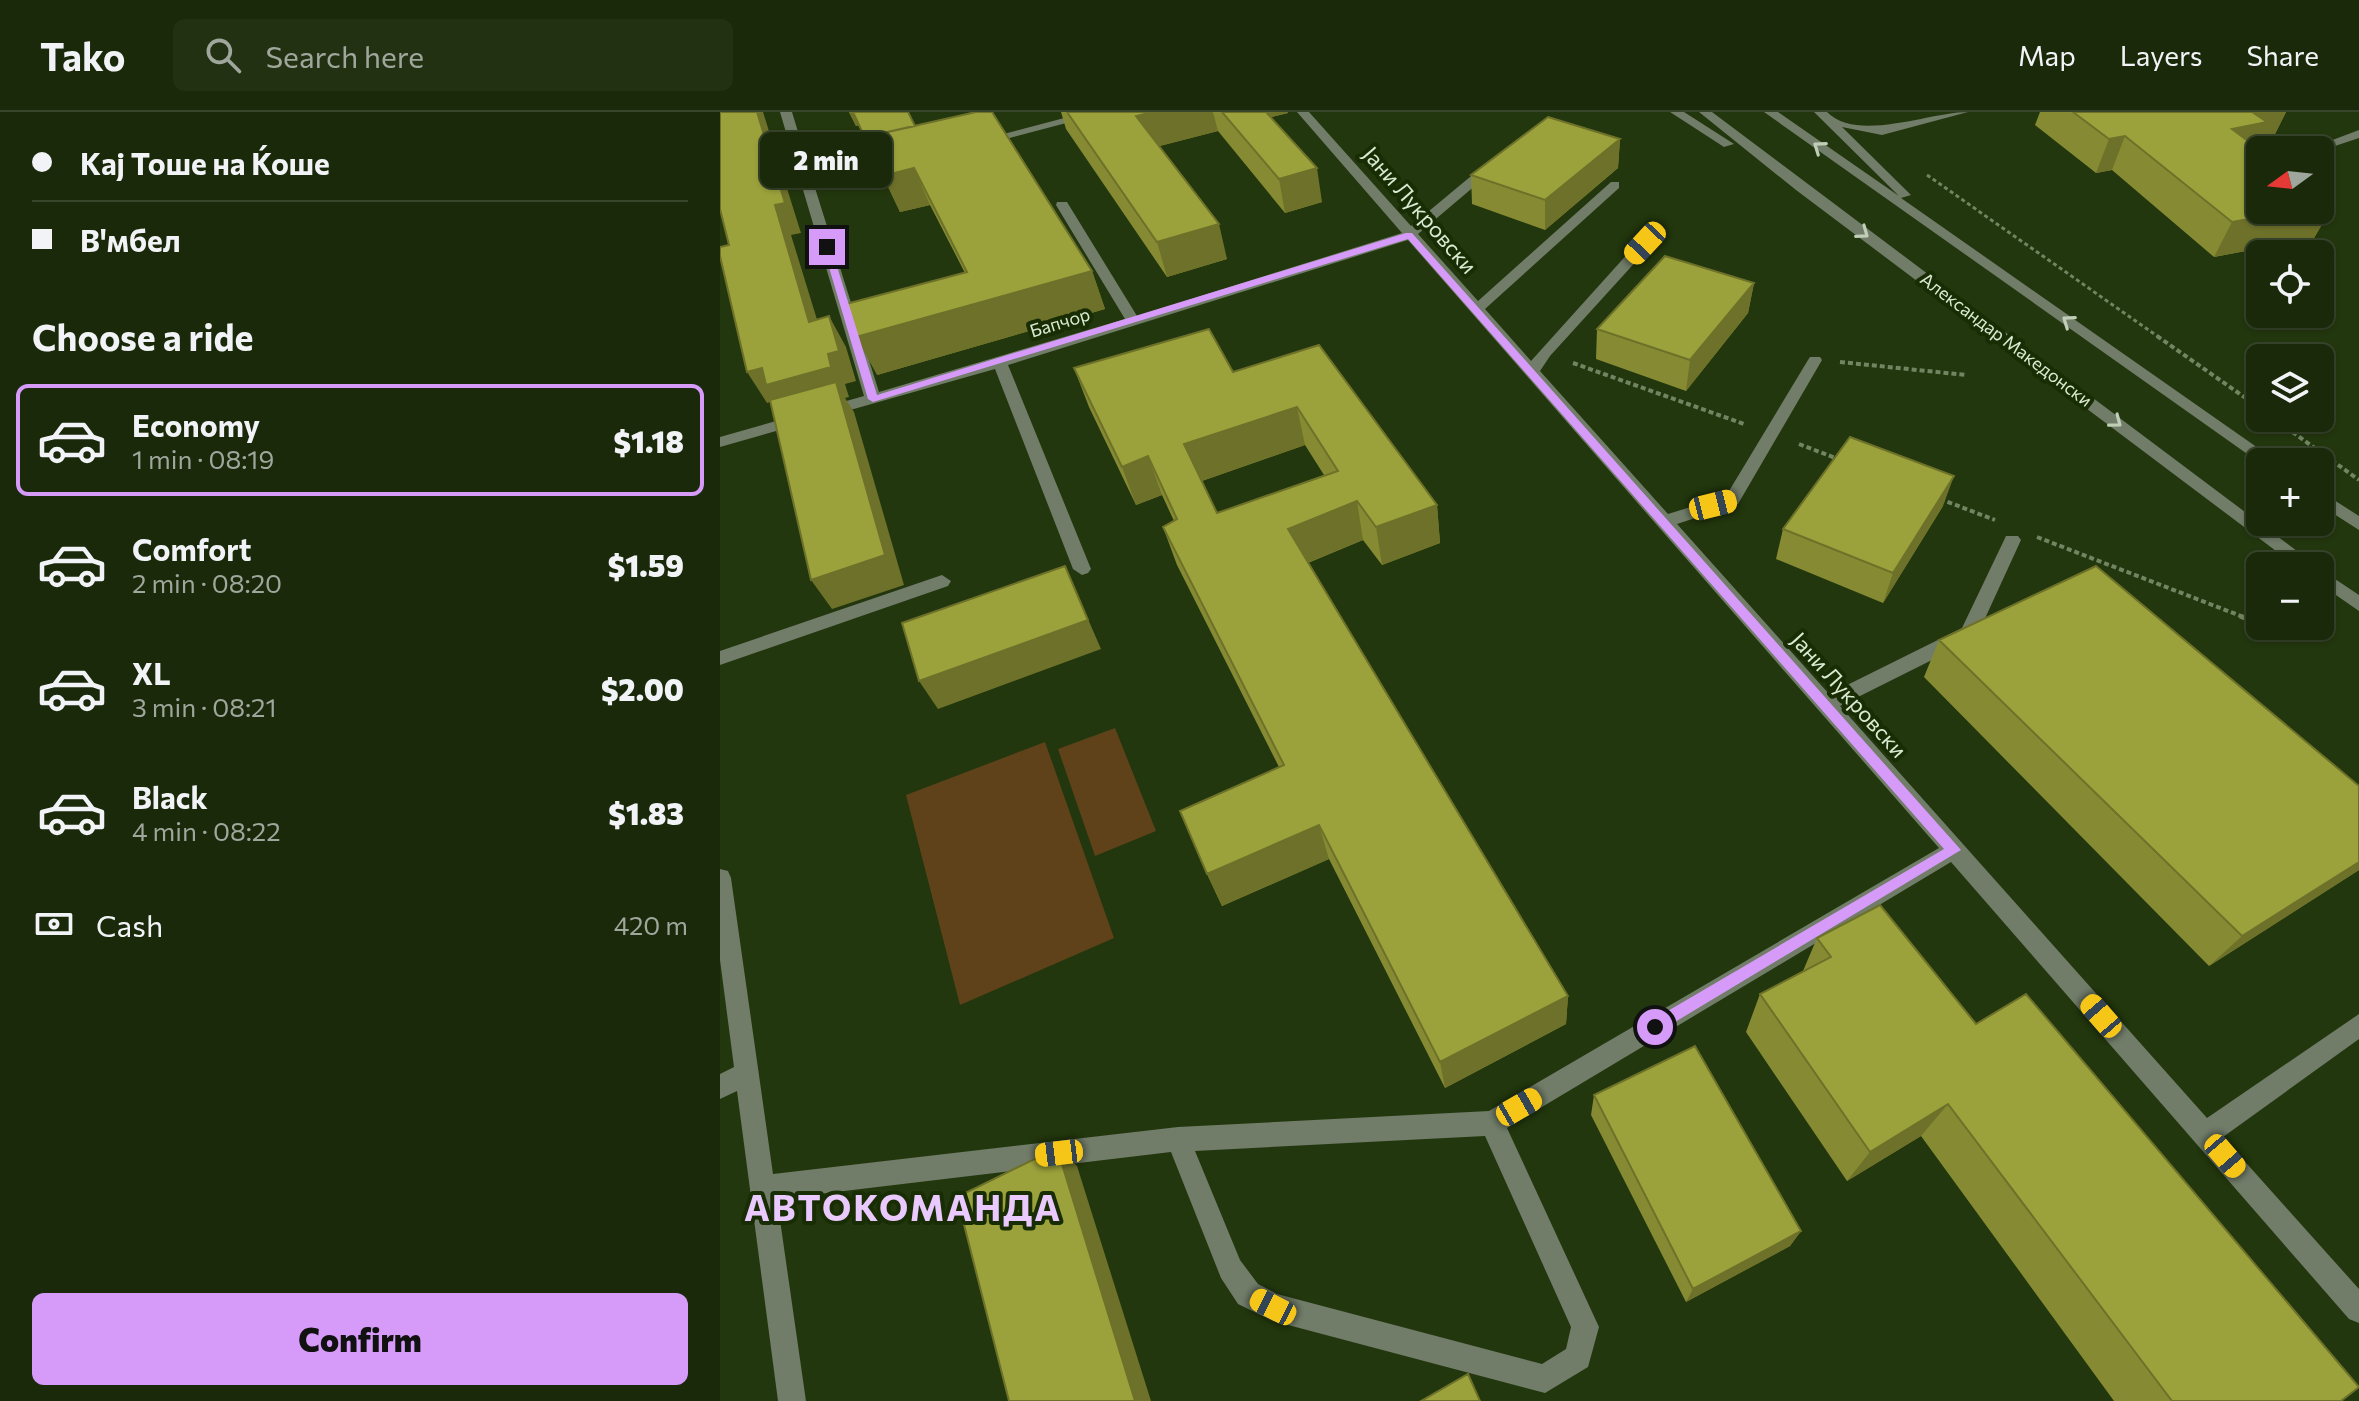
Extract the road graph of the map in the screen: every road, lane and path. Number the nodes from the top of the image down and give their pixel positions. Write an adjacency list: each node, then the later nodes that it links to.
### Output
1 (786, 112): 17 (street)
2 (1102, 112): 11 (street)
3 (1676, 112): 18 (street)
4 (1705, 112): 18 (street, Александар Македонски)
5 (1770, 112): 21 (street, one-way to 5)
6 (1962, 112): 10 (street)
7 (1308, 113): 20 (street, Јани Лукровски)
8 (1824, 116): 10 (street); 13 (street)
9 (2359, 134): 12 (street)
10 (1878, 136): 13 (street); 30 (path)
11 (976, 142)
12 (2334, 143)
13 (1865, 156): 21 (street)
14 (915, 158): 17 (street)
15 (1498, 160): 20 (street)
16 (1615, 185): 23 (street)
17 (808, 186): 31 (street)
18 (1800, 187): 44 (street, Александар Македонски, one-way to 44)
19 (1062, 205): 24 (street)
20 (1409, 235): 23 (street, Јани Лукровски); 24 (street, Бапчор)
21 (1951, 240): 35 (street, one-way to 21)
22 (1645, 243): 25 (street)
23 (1476, 310): 28 (street, Јани Лукровски)
24 (1133, 321): 27 (street, Бапчор)
25 (1544, 353): 28 (street); 33 (path)
26 (1815, 360): 29 (path); 33 (street)
27 (1000, 363): 31 (street, Бапчор); 45 (street)
28 (1531, 373): 40 (street, Јани Лукровски)
29 (1966, 375)
30 (2246, 398)
31 (873, 399): 34 (street, Бапчор)
32 (2292, 432): 37 (path)
33 (1771, 433): 36 (path); 40 (street)
34 (720, 442)
35 (2250, 448)
36 (1844, 461)
37 (2359, 480)
38 (1931, 495): 42 (path)
39 (2334, 507): 41 (street)
40 (1663, 522): 51 (street, Јани Лукровски)
41 (2359, 524)
42 (2007, 532): 51 (street)
43 (2032, 535): 49 (path)
44 (2289, 552)
45 (1082, 569)
46 (942, 581): 50 (street)
47 (2334, 585): 48 (street)
48 (2359, 604)
49 (2246, 619)
50 (720, 658)
51 (1825, 705): 52 (street, Јани Лукровски)
52 (1954, 850): 57 (street); 58 (street, Јани Лукровски)
53 (720, 878): 55 (street)
54 (2359, 1025): 58 (street)
55 (746, 1073): 56 (street); 60 (street)
56 (720, 1087)
57 (1492, 1123): 59 (street); 59 (street)
58 (2206, 1134): 61 (street, Јани Лукровски)
59 (1178, 1139): 60 (street)
60 (762, 1188): 62 (street)
61 (2359, 1309)
62 (792, 1401)

